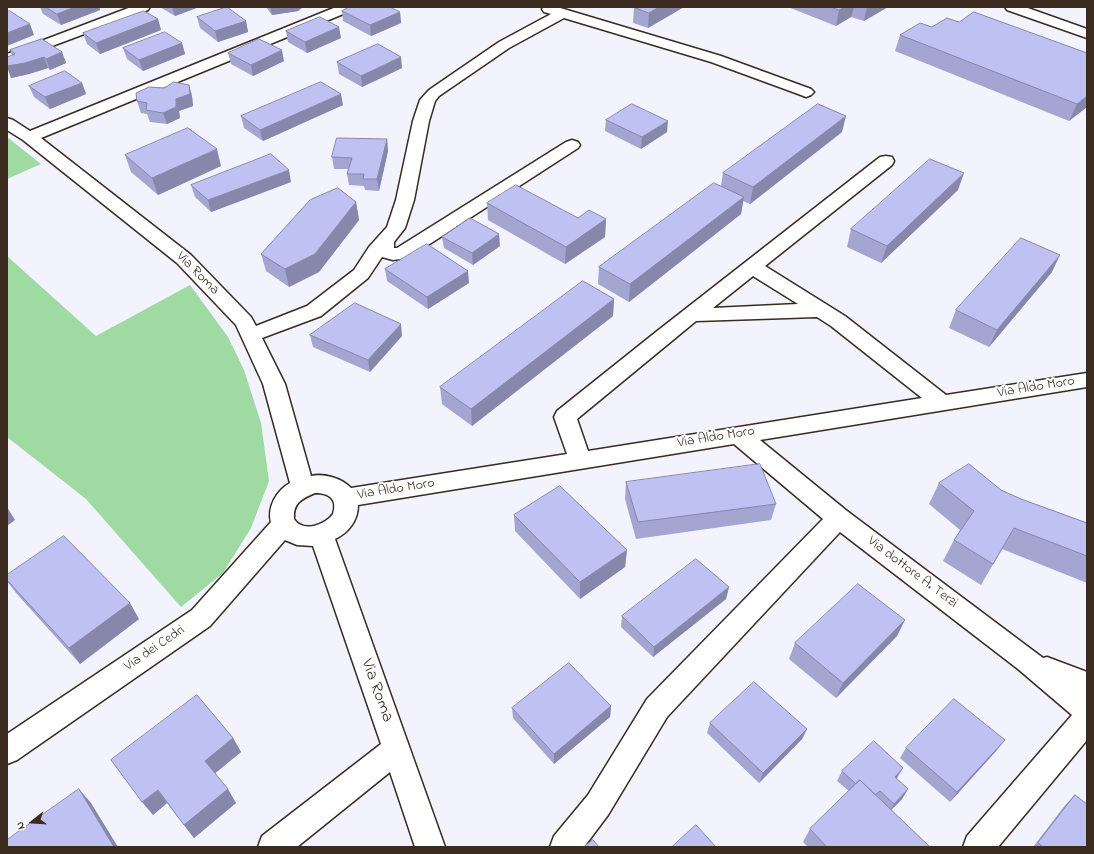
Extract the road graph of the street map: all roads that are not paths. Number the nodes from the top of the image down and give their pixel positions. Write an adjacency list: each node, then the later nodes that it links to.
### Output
1 (143, 7): 9 (street)
2 (348, 7): 12 (street)
3 (544, 7): 6 (street)
4 (1012, 7): 8 (street)
5 (1047, 7): 7 (street)
6 (563, 13): 10 (street); 15 (street)
7 (1087, 29)
8 (1087, 34)
9 (7, 60)
10 (806, 92)
11 (7, 123): 12 (street, Via Roma)
12 (29, 137): 19 (street, Via Roma)
13 (572, 145): 15 (street)
14 (886, 160): 16 (street)
15 (385, 240): 19 (street)
16 (753, 266): 17 (street); 18 (street)
17 (821, 310): 18 (street); 21 (street)
18 (691, 315): 23 (street)
19 (250, 335): 24 (street, Via Roma)
20 (1087, 380): 21 (street, Via Aldo Moro)
21 (941, 402): 22 (street, Via Aldo Moro)
22 (738, 434): 23 (street, Via Aldo Moro); 26 (street, Via dottore A. Terzi)
23 (580, 460): 25 (street, Via Aldo Moro)
24 (303, 487): 25 (street); 27 (street)
25 (346, 498): 28 (street)
26 (839, 518): 29 (street, Via dottore A. Terzi); 37 (street)
27 (283, 525): 28 (street); 34 (street, Via dei Cedri)
28 (321, 535): 33 (street, Via Roma)
29 (1027, 661): 30 (street); 31 (street, Via dottore A. Terzi)
30 (1087, 684)
31 (1087, 710)
32 (1087, 719): 38 (street)
33 (397, 749): 35 (street); 36 (street, Via Roma)
34 (7, 750)
35 (273, 847)
36 (430, 847)
37 (565, 847)
38 (978, 847)

